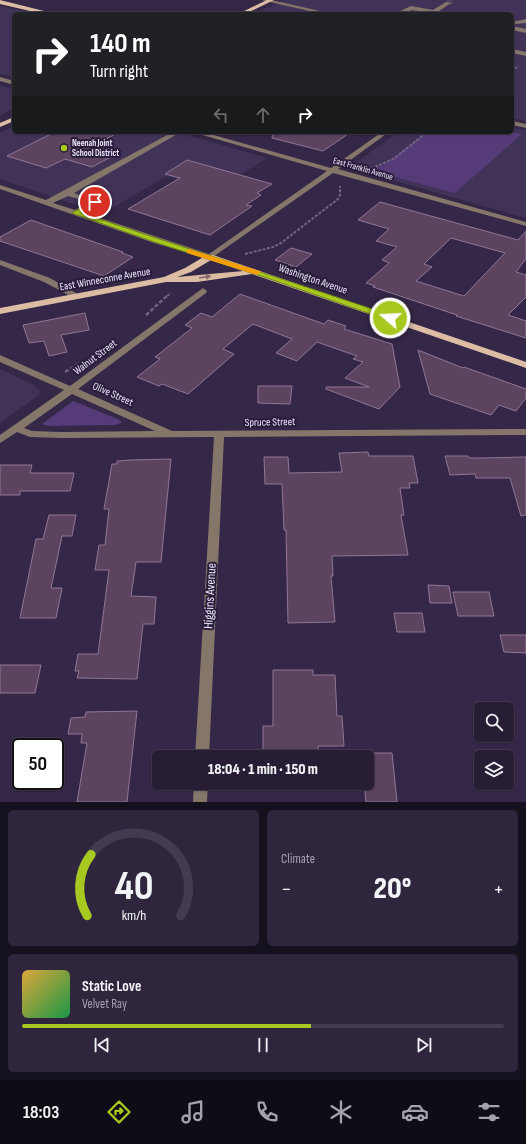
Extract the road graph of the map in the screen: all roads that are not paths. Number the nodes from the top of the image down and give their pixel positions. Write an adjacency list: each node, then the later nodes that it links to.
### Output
1 (268, 0): 5 (main road); 6 (street)
2 (0, 2): 4 (main road)
3 (448, 3): 9 (street)
4 (42, 12)
5 (245, 12)
6 (321, 12)
7 (402, 12): 8 (street)
8 (428, 12)
9 (434, 12)
10 (526, 21): 11 (street)
11 (515, 22)
12 (514, 28): 13 (street)
13 (526, 31)
14 (514, 51): 15 (street)
15 (526, 54)
16 (0, 79): 17 (street)
17 (12, 82)
18 (12, 120): 20 (main road)
19 (514, 123): 21 (street)
20 (0, 125)
21 (526, 126)
22 (174, 134): 27 (street)
23 (201, 134): 25 (street, East Franklin Avenue)
24 (383, 134): 25 (street)
25 (333, 170): 30 (street, East Franklin Avenue); 31 (street)
26 (0, 187): 28 (street, Washington Avenue)
27 (68, 193): 28 (street); 29 (street)
28 (47, 203): 29 (street, Washington Avenue)
29 (76, 213): 31 (street, Washington Avenue)
30 (526, 224)
31 (210, 257): 33 (main road, Washington Avenue); 34 (main road, East Winneconne Avenue)
32 (0, 262): 36 (street)
33 (259, 273): 34 (main road, one-way to 33); 39 (main road, Washington Avenue)
34 (166, 279): 36 (main road, East Winneconne Avenue)
35 (204, 291): 40 (street, Walnut Street)
36 (77, 296): 37 (main road, East Winneconne Avenue)
37 (0, 311)
38 (0, 358): 40 (street, Olive Street)
39 (526, 365)
40 (72, 389): 41 (street, Walnut Street); 43 (street, Olive Street)
41 (16, 428): 43 (street, Spruce Street); 45 (street, Walnut Street)
42 (526, 432): 44 (street, Spruce Street)
43 (171, 434): 44 (street, Spruce Street)
44 (219, 434): 46 (street, Higgins Avenue)
45 (0, 440)
46 (202, 750)
47 (201, 790): 48 (street)
48 (200, 802)

